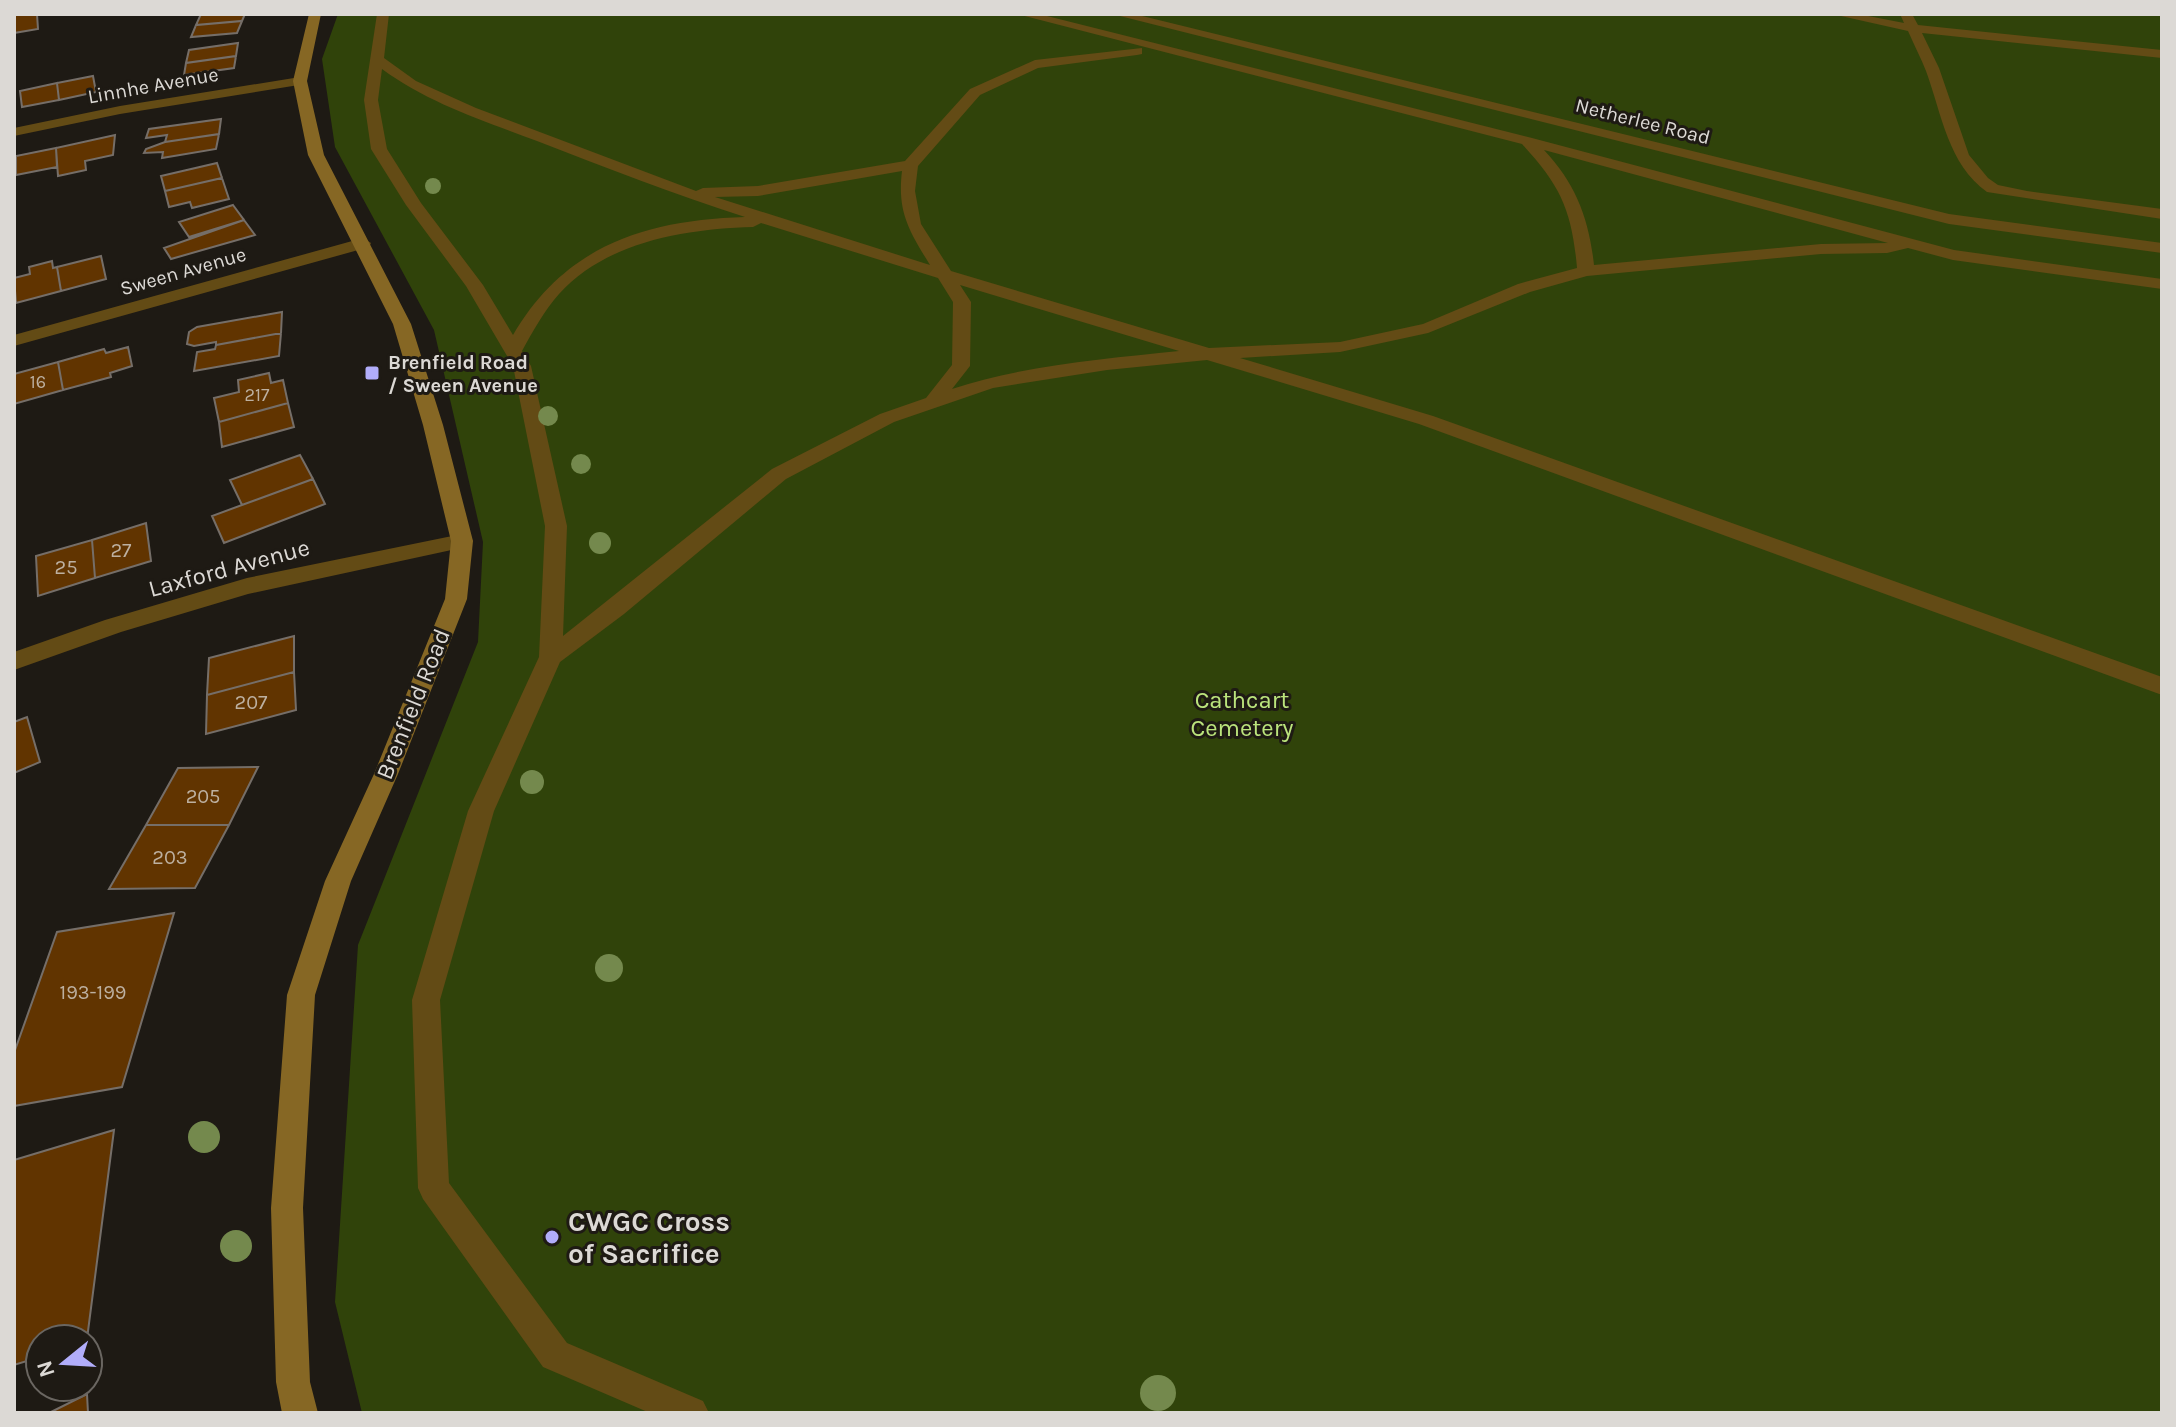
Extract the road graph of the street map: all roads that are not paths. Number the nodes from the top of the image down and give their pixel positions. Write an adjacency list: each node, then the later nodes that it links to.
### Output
1 (315, 14): 10 (street, Brenfield Road)
2 (383, 14): 9 (street)
3 (1023, 14): 7 (street)
4 (1118, 14): 19 (street, Netherlee Road)
5 (1838, 14): 6 (street)
6 (1908, 21): 8 (street); 15 (street)
7 (1159, 50): 12 (street); 13 (street)
8 (2162, 54)
9 (377, 59): 14 (street); 24 (street)
10 (300, 81): 11 (street, Linnhe Avenue); 17 (street, Brenfield Road)
11 (14, 132)
12 (1527, 141): 18 (street); 20 (street)
13 (910, 165): 14 (street); 21 (street)
14 (689, 194): 16 (street)
15 (2162, 214)
16 (775, 222): 21 (street); 24 (street)
17 (363, 243): 23 (street, Sween Avenue); 27 (street, Brenfield Road)
18 (1905, 244): 20 (street); 22 (street)
19 (2162, 248)
20 (1586, 271): 25 (street)
21 (946, 275): 25 (street); 26 (street)
22 (2162, 284)
23 (14, 341)
24 (513, 351): 28 (street)
25 (1208, 354): 26 (street); 30 (street)
26 (932, 403): 28 (street)
27 (462, 541): 29 (street, Laxford Avenue); 31 (street, Brenfield Road)
28 (551, 657): 32 (street)
29 (14, 661)
30 (2162, 686)
31 (300, 1413)
32 (691, 1413)

